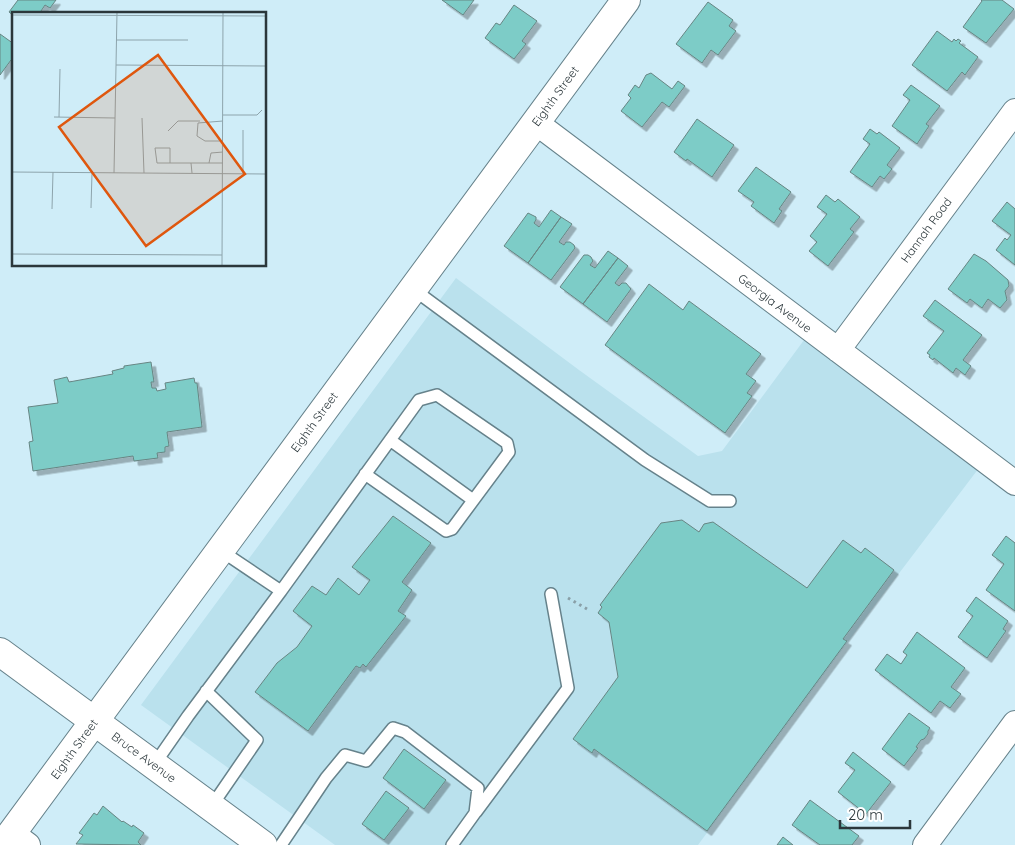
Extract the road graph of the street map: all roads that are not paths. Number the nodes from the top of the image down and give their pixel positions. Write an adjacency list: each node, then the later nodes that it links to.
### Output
1 (626, 0): 3 (street, Eighth Street)
2 (1015, 111): 5 (street, Hannah Road)
3 (535, 122): 4 (street, Eighth Street); 5 (street, Georgia Avenue)
4 (413, 289): 10 (lane); 11 (street, Eighth Street)
5 (838, 350): 8 (street, Georgia Avenue)
6 (390, 440): 7 (lane); 9 (lane); 9 (lane)
7 (365, 474): 9 (lane); 12 (lane)
8 (1015, 483)
9 (473, 500)
10 (730, 501)
11 (220, 550): 12 (lane); 16 (street, Eighth Street)
12 (281, 590): 15 (lane)
13 (551, 594): 20 (lane)
14 (0, 652): 16 (street, Bruce Avenue)
15 (206, 692): 18 (lane); 19 (lane)
16 (94, 721): 18 (street, Bruce Avenue); 21 (street, Eighth Street)
17 (1015, 723): 25 (street)
18 (154, 764): 19 (street, Bruce Avenue)
19 (211, 807): 22 (street, Bruce Avenue)
20 (475, 813): 23 (lane); 24 (lane)
21 (14, 841)
22 (263, 845)
23 (281, 845)
24 (452, 845)
25 (925, 845)

